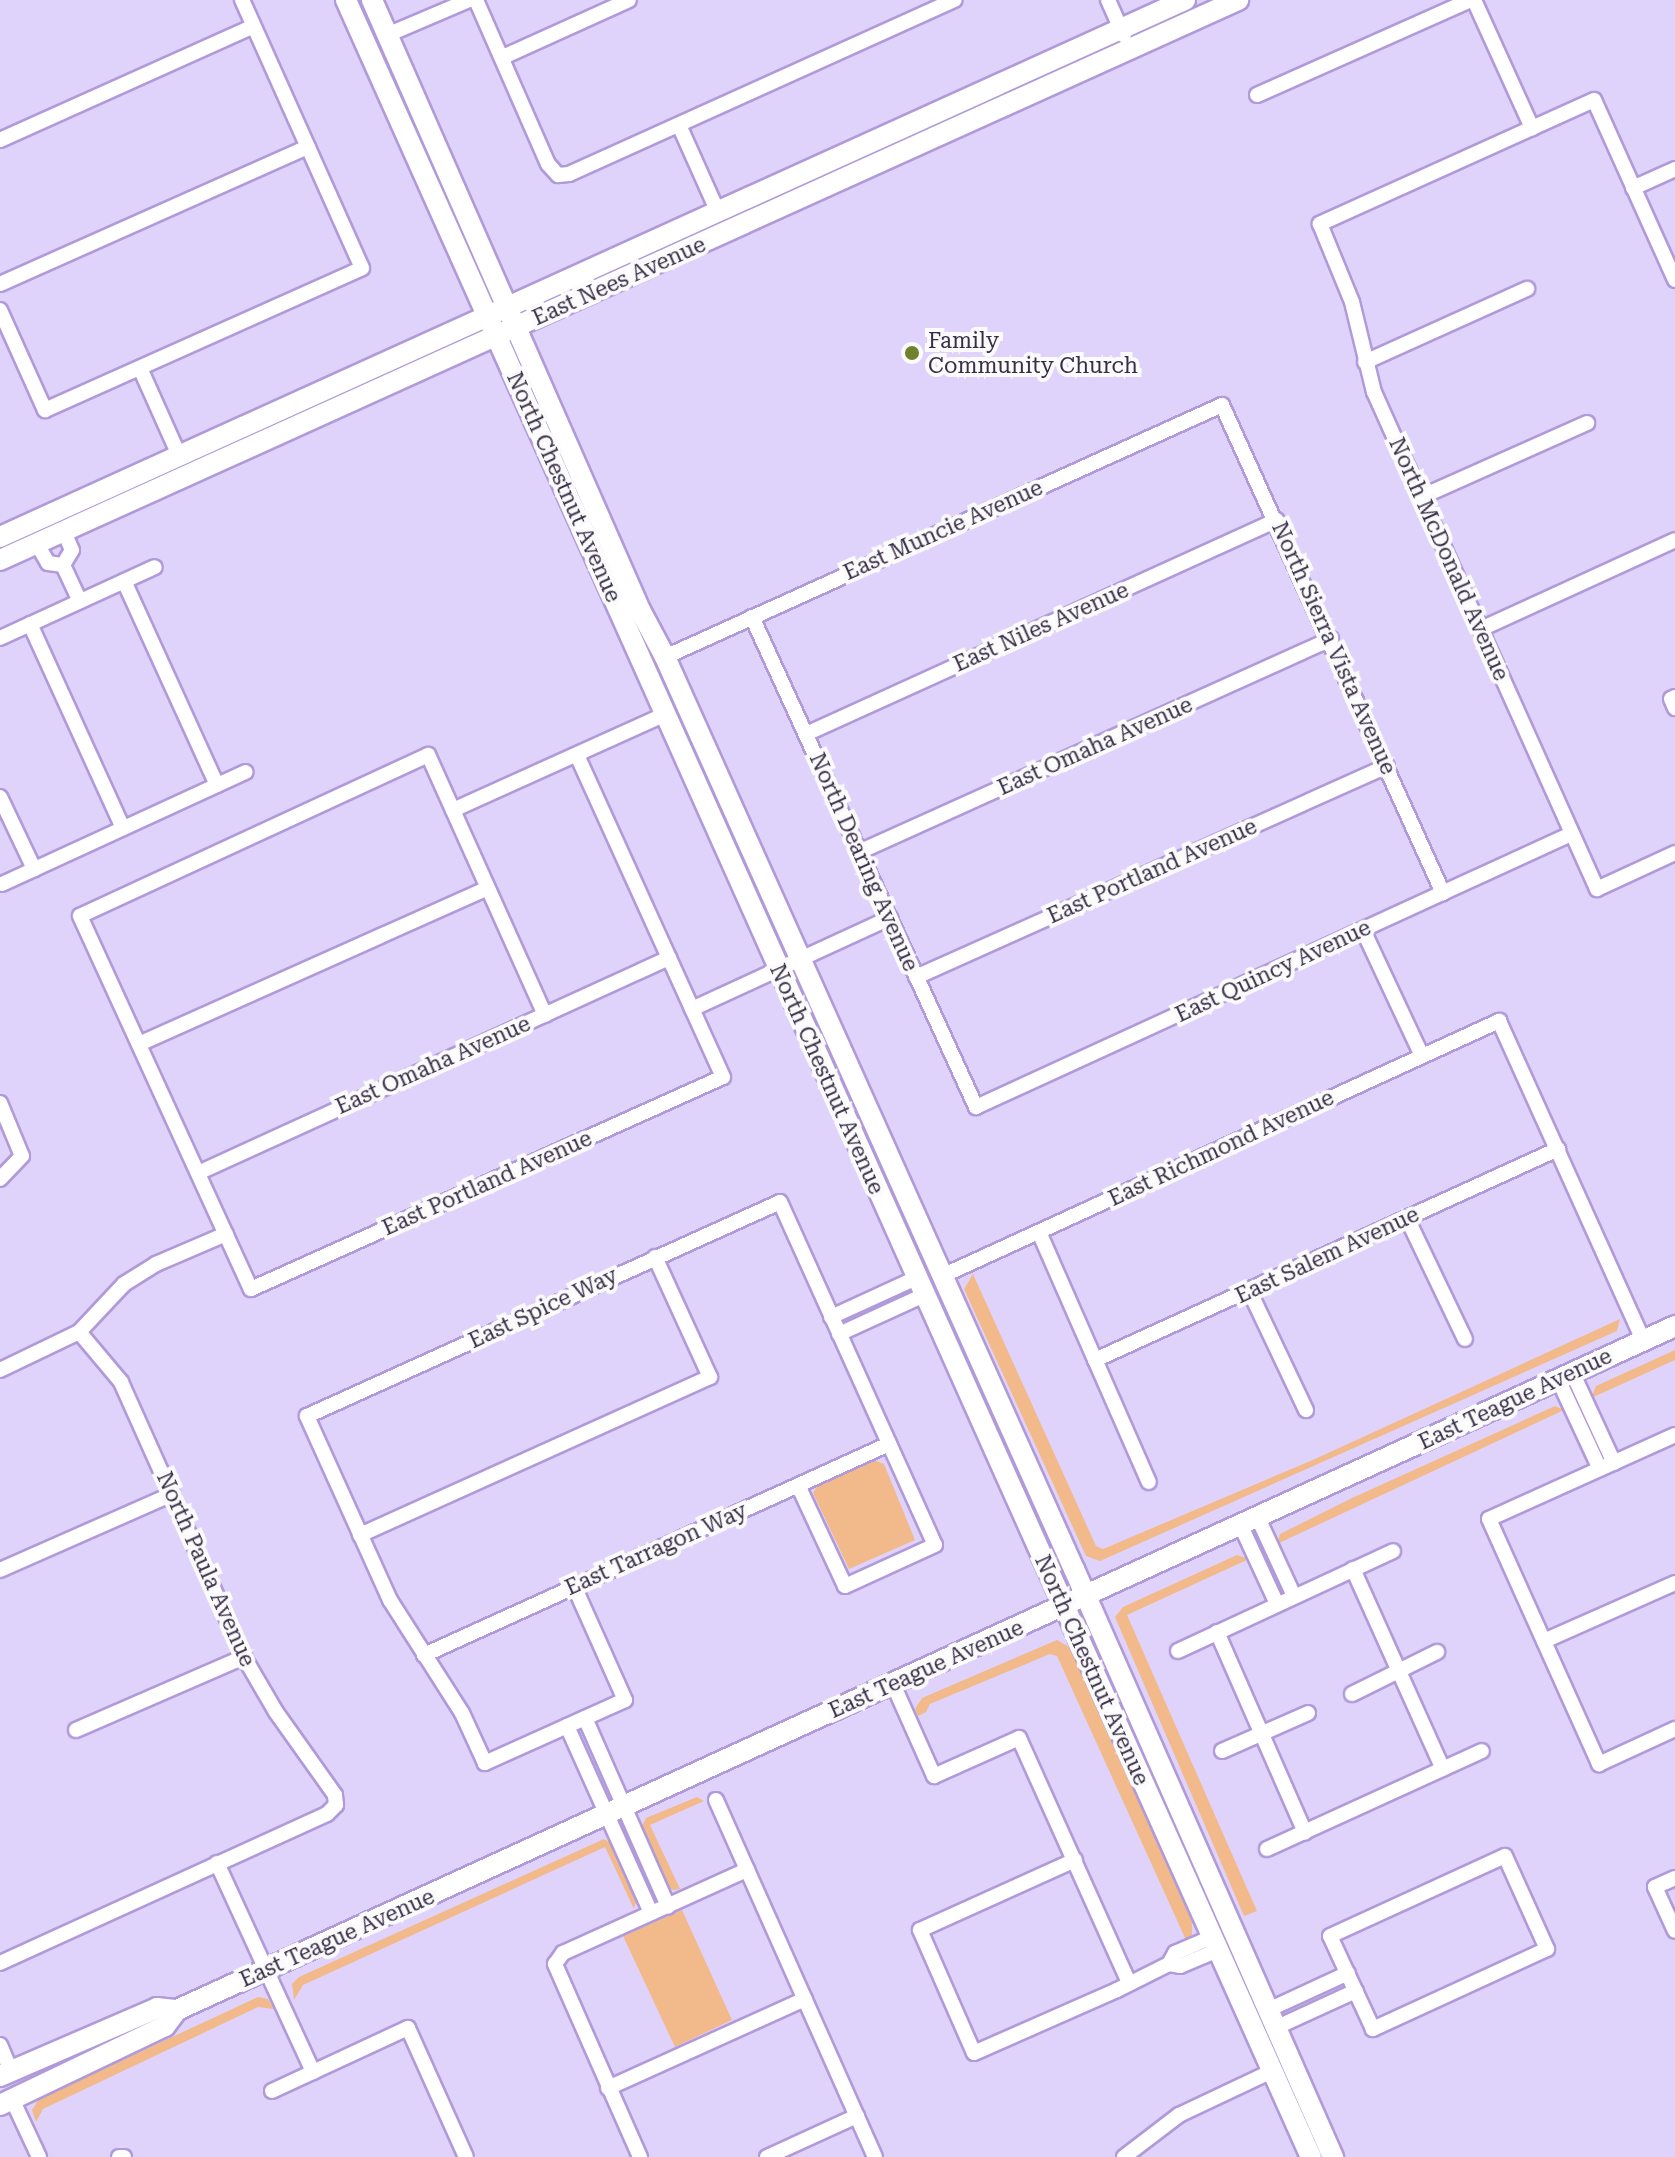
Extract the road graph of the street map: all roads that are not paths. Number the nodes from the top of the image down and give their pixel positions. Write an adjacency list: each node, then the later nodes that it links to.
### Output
1 (242, 0): 13 (street)
2 (346, 0): 33 (main road, North Chestnut Avenue)
3 (358, 0): 15 (main road)
4 (372, 0): 15 (main road, North Chestnut Avenue)
5 (469, 0): 15 (street)
6 (476, 0): 17 (street)
7 (629, 0): 17 (street)
8 (955, 0): 19 (street)
9 (1108, 0): 14 (street)
10 (1185, 0): 14 (main road, East Nees Avenue)
11 (1238, 0): 16 (main road, East Nees Avenue)
12 (1472, 0): 18 (street); 20 (street)
13 (254, 26): 22 (street); 23 (street)
14 (1121, 29): 16 (street); 21 (main road, East Nees Avenue)
15 (387, 35): 31 (main road, North Chestnut Avenue)
16 (1130, 49): 27 (main road, East Nees Avenue)
17 (503, 57): 19 (street)
18 (1257, 95)
19 (679, 125): 26 (street)
20 (1532, 128): 25 (street); 36 (street, North McDonald Avenue)
21 (880, 137): 26 (main road, East Nees Avenue); 27 (main road)
22 (0, 140)
23 (308, 147): 29 (street); 37 (street)
24 (1675, 169): 25 (street)
25 (1633, 188): 28 (street)
26 (718, 212): 31 (main road, East Nees Avenue)
27 (746, 223): 34 (main road, East Nees Avenue)
28 (1675, 280)
29 (0, 284)
30 (1527, 289): 36 (street)
31 (508, 307): 33 (main road, East Nees Avenue); 34 (main road, North Chestnut Avenue)
32 (0, 310): 37 (street)
33 (488, 315): 35 (main road, North Chestnut Avenue); 40 (main road, East Nees Avenue)
34 (516, 327): 35 (main road, East Nees Avenue); 58 (main road, North Chestnut Avenue)
35 (496, 336): 43 (main road, East Nees Avenue); 53 (main road, North Chestnut Avenue)
36 (1365, 362): 41 (street, North McDonald Avenue)
37 (140, 368): 40 (street)
38 (1222, 405): 42 (street, North Sierra Vista Avenue); 52 (street, East Muncie Avenue)
39 (1587, 423): 41 (street)
40 (179, 455): 43 (main road); 44 (main road, East Nees Avenue)
41 (1421, 497): 55 (street, North McDonald Avenue)
42 (1277, 520): 57 (street, North Sierra Vista Avenue); 60 (street, East Niles Avenue)
43 (64, 532): 46 (main road, East Nees Avenue); 48 (street)
44 (0, 537)
45 (1675, 540): 55 (street)
46 (37, 544): 47 (main road, East Nees Avenue); 48 (street)
47 (0, 560)
48 (63, 565): 51 (street)
49 (155, 567): 50 (street)
50 (124, 581): 51 (street); 64 (street)
51 (80, 601): 54 (street)
52 (752, 617): 58 (street, East Muncie Avenue); 60 (street, North Dearing Avenue)
53 (625, 621): 58 (main road); 59 (main road, North Chestnut Avenue)
54 (30, 624): 56 (street); 67 (street)
55 (1481, 629): 68 (street, North McDonald Avenue)
56 (0, 638)
57 (1331, 639): 62 (street, North Sierra Vista Avenue); 69 (street, East Omaha Avenue)
58 (665, 657): 78 (main road, North Chestnut Avenue)
59 (666, 714): 61 (street); 79 (main road, North Chestnut Avenue)
60 (806, 734): 69 (street, North Dearing Avenue)
61 (577, 755): 66 (street); 77 (street)
62 (1387, 766): 74 (street, North Sierra Vista Avenue); 80 (street, East Portland Avenue)
63 (246, 772): 64 (street)
64 (217, 785): 67 (street)
65 (0, 797): 71 (street)
66 (453, 810): 73 (street); 83 (street)
67 (123, 828): 71 (street)
68 (1571, 834): 70 (street, North McDonald Avenue); 74 (street, East Quincy Avenue)
69 (859, 852): 75 (street, North Dearing Avenue)
70 (1674, 855)
71 (34, 869): 72 (street)
72 (2, 884)
73 (488, 888): 82 (street); 83 (street)
74 (1443, 893): 76 (street, East Quincy Avenue)
75 (890, 918): 78 (street); 80 (street, North Dearing Avenue)
76 (1363, 930): 84 (street); 86 (street, East Quincy Avenue)
77 (669, 958): 81 (street); 82 (street, East Omaha Avenue)
78 (800, 958): 79 (street); 95 (main road, North Chestnut Avenue)
79 (778, 969): 81 (street); 87 (main road, North Chestnut Avenue)
80 (916, 977): 86 (street, North Dearing Avenue)
81 (692, 1009): 93 (street, East Portland Avenue)
82 (545, 1015): 89 (street, East Omaha Avenue)
83 (139, 1044): 89 (street)
84 (1422, 1056): 88 (street, East Richmond Avenue); 92 (street, East Richmond Avenue)
85 (0, 1103): 90 (street)
86 (976, 1107)
87 (848, 1125): 95 (main road); 96 (main road, North Chestnut Avenue)
88 (1558, 1149): 91 (street, East Salem Avenue); 105 (street)
89 (198, 1173): 93 (street)
90 (0, 1179)
91 (1407, 1218): 97 (street, East Salem Avenue); 104 (street)
92 (1039, 1232): 95 (street, East Richmond Avenue); 106 (street)
93 (226, 1234): 102 (street)
94 (655, 1257): 100 (street, East Spice Way); 118 (street, East Spice Way); 118 (street)
95 (942, 1276): 127 (main road, North Chestnut Avenue)
96 (920, 1286): 98 (street); 99 (street); 129 (main road, North Chestnut Avenue)
97 (1249, 1290): 106 (street, East Salem Avenue); 109 (street)
98 (881, 1294): 99 (street); 100 (street)
99 (889, 1311): 103 (street)
100 (831, 1317): 103 (street)
101 (1675, 1326): 105 (main road, East Teague Avenue)
102 (79, 1332): 107 (street); 116 (street, North Paula Avenue)
103 (839, 1334): 111 (street)
104 (1465, 1339)
105 (1643, 1340): 108 (main road, East Teague Avenue)
106 (1095, 1360): 114 (street)
107 (0, 1370)
108 (1565, 1376): 112 (street); 113 (street); 117 (main road, East Teague Avenue)
109 (1306, 1410)
110 (1675, 1435): 112 (street)
111 (889, 1444): 115 (street, East Tarragon Way); 115 (street)
112 (1614, 1463): 113 (street)
113 (1600, 1469): 131 (street)
114 (1149, 1482)
115 (798, 1485): 125 (street, East Tarragon Way)
116 (172, 1494): 122 (street); 135 (street, North Paula Avenue)
117 (1249, 1522): 120 (street); 123 (street); 127 (main road, East Teague Avenue)
118 (360, 1535): 134 (street)
119 (1393, 1551): 121 (street)
120 (1279, 1565): 123 (street); 126 (street)
121 (1353, 1569): 126 (street); 136 (street)
122 (0, 1570)
123 (1262, 1573): 128 (street)
124 (1675, 1583): 131 (street)
125 (574, 1586): 134 (street, East Tarragon Way); 140 (street)
126 (1294, 1596): 128 (street)
127 (1086, 1597): 129 (main road, East Teague Avenue); 173 (main road, North Chestnut Avenue)
128 (1277, 1604): 130 (street)
129 (1064, 1607): 137 (main road, East Teague Avenue); 163 (main road, North Chestnut Avenue)
130 (1217, 1632): 132 (street); 144 (street)
131 (1544, 1641): 142 (street)
132 (1178, 1651)
133 (1437, 1652): 136 (street)
134 (424, 1655): 141 (street)
135 (244, 1657): 143 (street); 156 (street, North Paula Avenue)
136 (1400, 1671): 138 (street); 148 (street)
137 (893, 1684): 151 (main road, East Teague Avenue); 155 (street)
138 (1352, 1694)
139 (1308, 1713): 144 (street)
140 (585, 1718): 141 (street); 147 (street)
141 (567, 1726): 149 (street)
142 (1675, 1729)
143 (76, 1730)
144 (1261, 1734): 145 (street); 152 (street)
145 (1222, 1751)
146 (1482, 1751): 148 (street)
147 (605, 1764): 149 (street); 151 (street)
148 (1443, 1769): 152 (street)
149 (588, 1772): 151 (street)
150 (716, 1800): 158 (street)
151 (615, 1811): 154 (street); 157 (street); 165 (main road, East Teague Avenue)
152 (1305, 1832): 153 (street)
153 (1267, 1849)
154 (647, 1859): 157 (street); 160 (street)
155 (1075, 1860): 167 (street); 167 (street)
156 (217, 1863): 164 (street); 165 (street)
157 (630, 1867): 161 (street)
158 (747, 1870): 160 (street); 170 (street)
159 (1675, 1878): 162 (street)
160 (668, 1906): 161 (street)
161 (651, 1913): 178 (street)
162 (1675, 1931)
163 (1215, 1944): 167 (street); 173 (main road); 175 (main road, North Chestnut Avenue)
164 (0, 1963)
165 (267, 1969): 172 (main road, East Teague Avenue); 176 (street)
166 (1348, 1973): 168 (street); 169 (street); 169 (street)
167 (1129, 1983)
168 (1316, 1988): 171 (street); 173 (street)
169 (1356, 1991): 171 (street)
170 (805, 1999): 178 (street); 181 (street)
171 (1324, 2005): 173 (street)
172 (177, 2010): 177 (main road, East Teague Avenue); 180 (main road, East Teague Avenue)
173 (1271, 2019): 189 (main road, North Chestnut Avenue)
174 (0, 2045): 177 (street)
175 (1272, 2071): 187 (street); 188 (main road, North Chestnut Avenue)
176 (313, 2072): 179 (street); 183 (street)
177 (6, 2074)
178 (608, 2088): 184 (street)
179 (272, 2091)
180 (6, 2102): 182 (street)
181 (857, 2116): 185 (street); 186 (street)
182 (39, 2157)
183 (466, 2157)
184 (640, 2157)
185 (767, 2157)
186 (875, 2157)
187 (1124, 2157)
188 (1311, 2157)
189 (1333, 2157)

